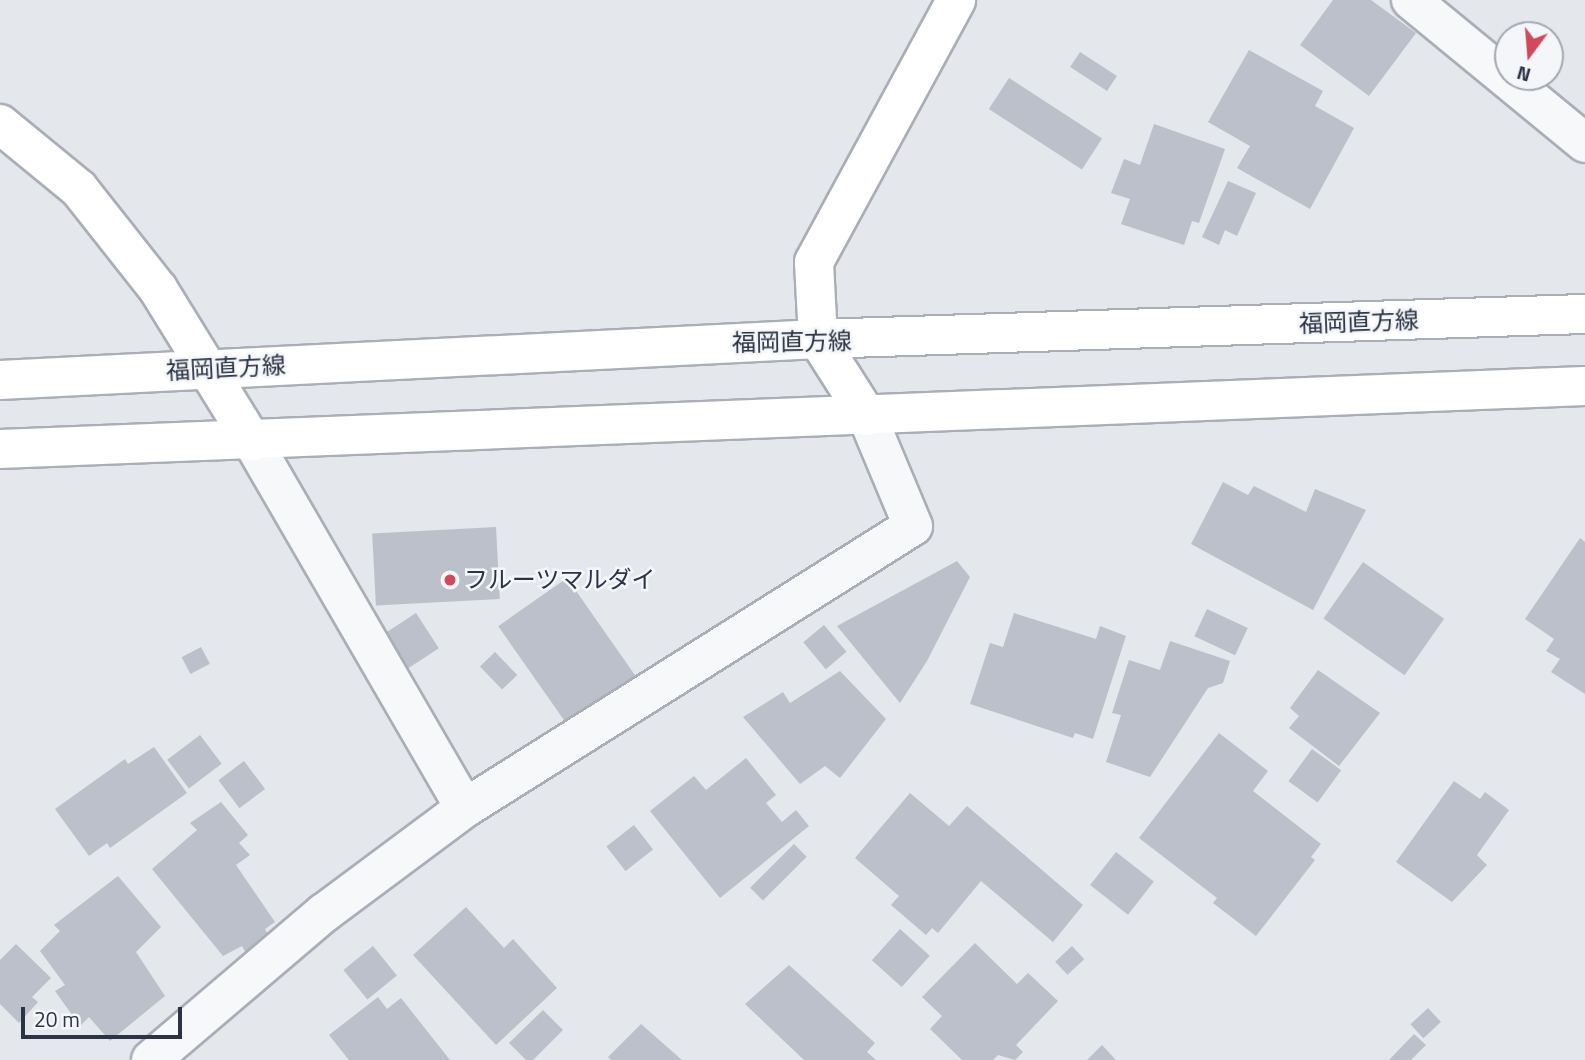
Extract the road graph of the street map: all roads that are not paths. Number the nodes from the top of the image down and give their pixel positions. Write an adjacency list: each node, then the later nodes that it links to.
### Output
1 (956, 0): 6 (main road)
2 (1411, 0): 4 (street)
3 (0, 124): 7 (main road)
4 (1585, 143)
5 (1585, 314): 6 (main road, 福岡直方線)
6 (818, 339): 7 (main road, 福岡直方線); 10 (main road)
7 (208, 368): 8 (main road, 福岡直方線); 11 (main road)
8 (0, 380)
9 (1585, 386): 10 (main road)
10 (867, 416): 11 (main road); 13 (street)
11 (253, 441): 12 (main road); 13 (street)
12 (0, 449)
13 (466, 808): 14 (street)
14 (151, 1060)

